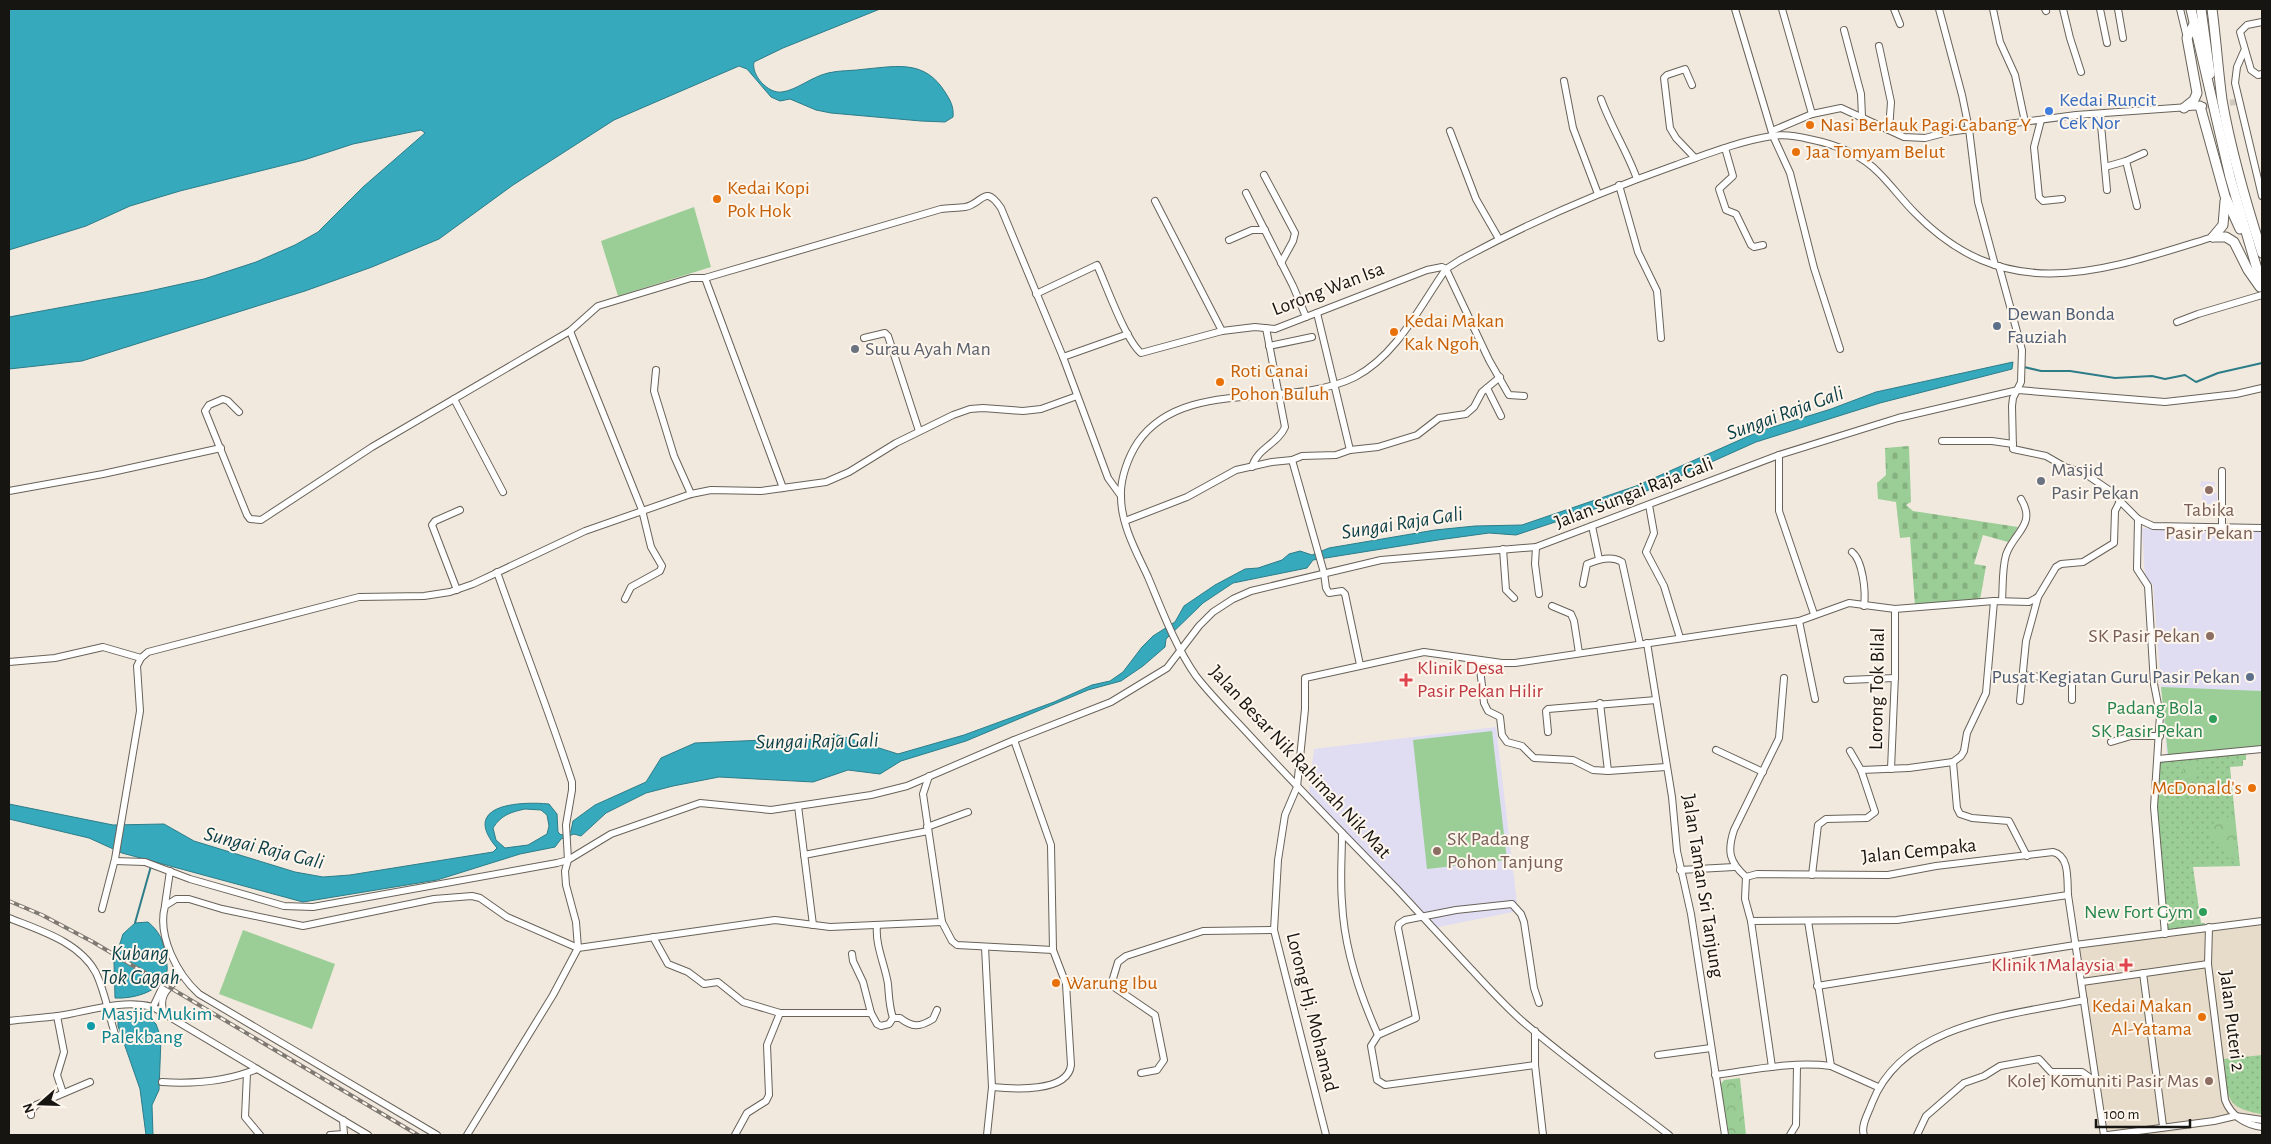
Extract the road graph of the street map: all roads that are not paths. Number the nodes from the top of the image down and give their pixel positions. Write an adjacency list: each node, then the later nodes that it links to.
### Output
1 (1735, 9): 39 (street)
2 (1782, 9): 31 (street)
3 (1894, 9): 14 (street)
4 (1939, 9): 36 (street)
5 (1993, 9): 35 (street)
6 (2063, 9): 22 (street)
7 (2100, 9): 19 (street)
8 (2118, 9): 17 (street)
9 (2180, 9): 18 (street)
10 (2191, 9): 15 (highway)
11 (2202, 9): 27 (highway)
12 (2212, 9): 27 (highway)
13 (2262, 22): 21 (street)
14 (1900, 24)
15 (2194, 24): 18 (highway); 27 (highway)
16 (1844, 30): 33 (street)
17 (2124, 38)
18 (2187, 38): 29 (highway)
19 (2107, 43)
20 (1879, 46): 37 (street)
21 (2244, 51): 23 (street); 52 (street)
22 (2081, 72)
23 (2262, 74)
24 (1564, 81): 50 (street)
25 (1692, 85): 42 (street)
26 (1601, 99): 46 (street)
27 (2217, 100): 30 (highway); 62 (highway)
28 (2201, 106): 29 (street); 51 (highway)
29 (2184, 108): 32 (street)
30 (2225, 113): 57 (highway); 63 (highway)
31 (1812, 114): 33 (street); 39 (street)
32 (2100, 114): 34 (street); 44 (street)
33 (1862, 117): 37 (street)
34 (2041, 120): 35 (street); 53 (street)
35 (2026, 122): 36 (street)
36 (1969, 129): 37 (street); 65 (street)
37 (1889, 130)
38 (1450, 131): 59 (street)
39 (1773, 133): 40 (street, Jalan Besar Nik Rahimah Nik Mat); 65 (street, Jalan Besar Nik Rahimah Nik Mat); 82 (street)
40 (1726, 148): 42 (street, Jalan Besar Nik Rahimah Nik Mat); 61 (street)
41 (2144, 153): 43 (street)
42 (1695, 158): 46 (street, Jalan Besar Nik Rahimah Nik Mat)
43 (2126, 161): 44 (street); 55 (street)
44 (2105, 167): 48 (street)
45 (1264, 175): 64 (street)
46 (1637, 179): 47 (street, Jalan Besar Nik Rahimah Nik Mat)
47 (1619, 185): 50 (street, Jalan Besar Nik Rahimah Nik Mat); 80 (street)
48 (2107, 190)
49 (1246, 193): 56 (street)
50 (1598, 194): 59 (street, Jalan Besar Nik Rahimah Nik Mat)
51 (2225, 196): 58 (highway); 62 (highway)
52 (2262, 196)
53 (2062, 199)
54 (1155, 201): 76 (street)
55 (2137, 206)
56 (1265, 230): 60 (street); 64 (street)
57 (2262, 235)
58 (2212, 237): 65 (street, Jalan Besar Nik Rahimah Nik Mat); 68 (highway)
59 (1499, 239): 66 (street, Jalan Besar Nik Rahimah Nik Mat)
60 (1229, 240)
61 (1763, 245)
62 (2250, 249): 68 (highway)
63 (2262, 253)
64 (1281, 263): 72 (street)
65 (1997, 266): 89 (street)
66 (1446, 269): 71 (street, Lorong Wan Isa); 85 (street); 86 (street, Jalan Besar Nik Rahimah Nik Mat)
67 (705, 278): 69 (street); 75 (street); 105 (street)
68 (2262, 287)
69 (1036, 294): 77 (street, Lorong Wan Isa); 83 (street)
70 (2262, 295): 73 (street)
71 (1317, 313): 72 (street, Lorong Wan Isa); 86 (street)
72 (1306, 317): 74 (street, Lorong Wan Isa)
73 (2178, 322)
74 (1266, 328): 76 (street, Lorong Wan Isa); 81 (street)
75 (570, 331): 93 (street); 114 (street)
76 (1222, 331): 77 (street, Lorong Wan Isa)
77 (1128, 334): 83 (street)
78 (1312, 337): 81 (street)
79 (864, 338): 96 (street)
80 (1661, 338)
81 (1269, 346): 91 (street)
82 (1840, 349)
83 (1063, 357): 90 (street)
84 (656, 370): 108 (street)
85 (1500, 377): 87 (street); 92 (street)
86 (1335, 386): 91 (street, Jalan Besar Nik Rahimah Nik Mat); 100 (street)
87 (1487, 388): 95 (street); 100 (street)
88 (2262, 388): 89 (street, Jalan Sungai Raja Gali)
89 (2018, 390): 98 (street); 101 (street, Jalan Sungai Raja Gali)
90 (1077, 396): 96 (street); 109 (street)
91 (1279, 396): 103 (street); 109 (street, Jalan Besar Nik Rahimah Nik Mat)
92 (1524, 396)
93 (454, 399): 99 (street); 107 (street)
94 (239, 412): 99 (street)
95 (1501, 416)
96 (920, 431): 105 (street)
97 (1942, 441): 98 (street)
98 (2013, 444): 111 (street)
99 (221, 448): 106 (street)
100 (1350, 450): 102 (street)
101 (1779, 455): 112 (street, Jalan Sungai Raja Gali); 137 (street)
102 (1292, 460): 103 (street); 125 (street)
103 (1252, 466): 116 (street)
104 (2222, 471): 118 (street)
105 (783, 488): 108 (street)
106 (9, 491)
107 (503, 492)
108 (691, 494): 114 (street)
109 (1120, 496): 116 (street, Jalan Besar Nik Rahimah Nik Mat)
110 (2020, 499): 133 (street)
111 (2120, 501): 115 (street); 129 (street)
112 (1648, 505): 117 (street, Jalan Sungai Raja Gali); 139 (street)
113 (460, 510): 127 (street)
114 (642, 510): 124 (street); 130 (street)
115 (2138, 519): 118 (street); 158 (street)
116 (1125, 521): 142 (street, Jalan Besar Nik Rahimah Nik Mat)
117 (1592, 526): 120 (street, Jalan Sungai Raja Gali); 123 (street)
118 (2222, 527): 119 (street)
119 (2262, 528)
120 (1536, 546): 121 (street, Jalan Sungai Raja Gali); 128 (street)
121 (1503, 549): 125 (street, Jalan Sungai Raja Gali); 131 (street)
122 (1852, 552): 135 (street)
123 (1599, 559): 126 (street); 141 (street)
124 (497, 572): 127 (street); 180 (street)
125 (1324, 573): 142 (street, Jalan Sungai Raja Gali); 147 (street)
126 (1583, 584)
127 (457, 590): 144 (street)
128 (1539, 594)
129 (2038, 597): 133 (street, Lorong Hj. Mohamad); 148 (street)
130 (625, 598)
131 (1514, 598)
132 (1994, 601): 133 (street, Lorong Hj. Mohamad); 136 (street, Lorong Hj. Mohamad); 165 (street)
133 (2002, 601)
134 (1552, 606): 143 (street)
135 (1864, 606): 136 (street, Lorong Hj. Mohamad); 137 (street, Lorong Hj. Mohamad)
136 (1895, 610): 150 (street, Lorong Tok Bilal)
137 (1814, 614): 138 (street, Lorong Hj. Mohamad)
138 (1799, 621): 139 (street, Lorong Hj. Mohamad); 152 (street)
139 (1680, 638): 140 (street, Lorong Hj. Mohamad)
140 (1648, 643): 141 (street, Lorong Hj. Mohamad); 153 (street, Jalan Taman Sri Tanjung)
141 (1640, 644): 143 (street, Lorong Hj. Mohamad)
142 (1181, 651): 159 (street, Jalan Sungai Raja Gali); 172 (street, Jalan Besar Nik Rahimah Nik Mat)
143 (1578, 653): 145 (street, Lorong Hj. Mohamad)
144 (141, 658): 146 (street); 179 (street)
145 (1479, 660): 147 (street, Lorong Hj. Mohamad); 169 (street)
146 (9, 662)
147 (1360, 665): 172 (street, Lorong Hj. Mohamad)
148 (2022, 675): 154 (street); 155 (street)
149 (1784, 678): 170 (street)
150 (1895, 678): 151 (street); 168 (street, Lorong Tok Bilal)
151 (1847, 680)
152 (1815, 699)
153 (1656, 700): 156 (street); 166 (street, Jalan Taman Sri Tanjung)
154 (2072, 700)
155 (2020, 701)
156 (1600, 703): 157 (street); 169 (street)
157 (1548, 732)
158 (2160, 736): 160 (street); 164 (street)
159 (1014, 740): 171 (street, Jalan Sungai Raja Gali); 204 (street)
160 (2111, 742)
161 (2262, 749): 164 (street)
162 (1716, 750): 170 (street)
163 (1850, 751): 167 (street)
164 (2158, 759): 199 (street)
165 (1953, 762): 168 (street); 178 (street)
166 (1666, 766): 169 (street); 182 (street, Jalan Taman Sri Tanjung)
167 (1861, 770): 168 (street); 184 (street)
168 (1891, 770)
169 (1608, 771)
170 (1763, 772): 181 (street)
171 (929, 776): 173 (street, Jalan Sungai Raja Gali); 175 (street)
172 (1297, 787): 176 (street, Jalan Besar Nik Rahimah Nik Mat); 198 (street, Lorong Hj. Mohamad)
173 (798, 806): 177 (street); 180 (street, Jalan Sungai Raja Gali)
174 (968, 812): 175 (street)
175 (927, 829): 177 (street); 194 (street)
176 (1342, 833): 189 (street, Jalan Besar Nik Rahimah Nik Mat); 226 (street)
177 (804, 856): 195 (street)
178 (2026, 856): 184 (street, Jalan Cempaka); 186 (street, Jalan Cempaka)
179 (115, 860): 183 (street); 188 (street)
180 (568, 860): 183 (street); 203 (street)
181 (1734, 867): 182 (street); 185 (street)
182 (1680, 870): 228 (street, Jalan Taman Sri Tanjung)
183 (170, 871): 187 (street)
184 (1812, 875): 185 (street, Jalan Cempaka)
185 (1746, 877): 191 (street)
186 (2068, 895): 192 (street); 201 (street)
187 (165, 906): 203 (street); 207 (street)
188 (102, 909)
189 (1423, 916): 215 (street); 225 (street, Jalan Besar Nik Rahimah Nik Mat); 226 (street)
190 (9, 918): 216 (street)
191 (1751, 921): 192 (street); 233 (street)
192 (1808, 921): 213 (street)
193 (2262, 921): 197 (street)
194 (942, 922): 196 (street); 202 (street)
195 (812, 925): 196 (street); 200 (street)
196 (877, 926): 223 (street)
197 (2209, 927): 199 (street); 206 (street, Jalan Puteri 2)
198 (1274, 930): 212 (street); 258 (street, Lorong Hj. Mohamad)
199 (2165, 934): 201 (street)
200 (653, 937): 203 (street); 220 (street)
201 (2075, 945): 210 (street); 213 (street)
202 (985, 947): 204 (street); 241 (street)
203 (578, 948): 255 (street)
204 (1053, 950): 211 (street)
205 (852, 954): 221 (street)
206 (2208, 964): 208 (street); 245 (street, Jalan Puteri 2)
207 (178, 968): 209 (street); 254 (street)
208 (2143, 973): 210 (street); 248 (street)
209 (174, 982): 217 (street); 219 (street)
210 (2082, 982): 214 (street)
211 (1066, 984): 212 (street); 241 (street)
212 (1111, 985): 236 (street)
213 (1817, 986): 232 (street)
214 (2084, 1000): 240 (street); 242 (street)
215 (1539, 1003)
216 (107, 1006): 217 (street); 222 (street); 227 (street)
217 (153, 1007): 219 (street)
218 (937, 1010): 223 (street)
219 (163, 1011): 234 (street)
220 (780, 1013): 221 (street); 256 (street)
221 (871, 1013): 223 (street)
222 (57, 1016): 224 (street); 243 (street)
223 (893, 1018)
224 (9, 1021)
225 (1535, 1031): 230 (street); 260 (street, Jalan Besar Nik Rahimah Nik Mat)
226 (1378, 1035): 230 (street)
227 (117, 1040)
228 (1711, 1048): 229 (street); 237 (street, Jalan Taman Sri Tanjung)
229 (1658, 1055)
230 (1535, 1064): 259 (street)
231 (1797, 1065): 232 (street); 233 (street); 262 (street)
232 (1830, 1066): 242 (street)
233 (1772, 1067): 237 (street)
234 (256, 1069): 235 (street); 246 (street)
235 (247, 1073): 239 (street); 250 (street)
236 (1142, 1073)
237 (1715, 1075): 261 (street, Jalan Taman Sri Tanjung)
238 (90, 1082): 243 (street)
239 (162, 1082)
240 (2096, 1082): 264 (street); 265 (street)
241 (992, 1087): 257 (street)
242 (1878, 1088): 263 (street)
243 (63, 1093): 244 (street)
244 (31, 1115)
245 (2236, 1116): 247 (street); 248 (street); 249 (street)
246 (343, 1120): 252 (street); 253 (street)
247 (2262, 1120)
248 (2163, 1126): 266 (street)
249 (2262, 1127)
250 (260, 1135)
251 (330, 1135): 252 (street)
252 (344, 1135)
253 (368, 1135)
254 (436, 1135)
255 (467, 1135)
256 (735, 1135)
257 (987, 1135)
258 (1326, 1135)
259 (1543, 1135)
260 (1669, 1135)
261 (1725, 1135)
262 (1790, 1135)
263 (1864, 1135)
264 (1917, 1135)
265 (2104, 1135)
266 (2108, 1135)

